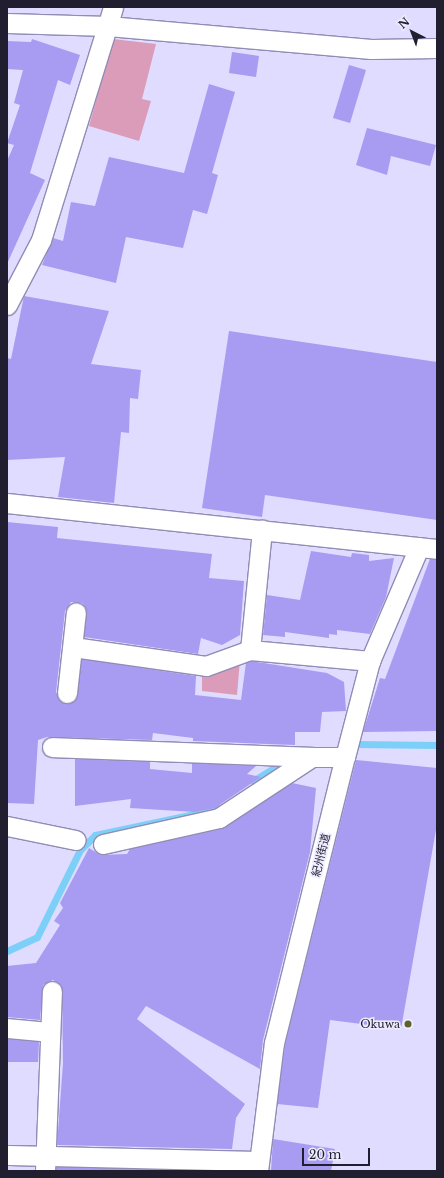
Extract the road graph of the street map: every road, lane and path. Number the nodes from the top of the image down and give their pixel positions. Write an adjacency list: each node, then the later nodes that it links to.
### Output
1 (113, 7): 3 (street)
2 (7, 23): 3 (street)
3 (108, 26): 4 (street); 5 (street)
4 (437, 48)
5 (9, 298)
6 (7, 503): 7 (street)
7 (262, 530): 8 (street); 11 (street)
8 (428, 548): 12 (street, 紀州街道)
9 (76, 612): 10 (street)
10 (73, 647): 11 (street); 13 (street)
11 (250, 650): 12 (street)
12 (370, 661): 16 (street, 紀州街道)
13 (67, 693)
14 (52, 747): 15 (street)
15 (312, 757): 16 (street); 19 (street)
16 (345, 757): 25 (street, 紀州街道)
17 (7, 826): 18 (street)
18 (76, 840)
19 (103, 844)
20 (52, 991): 22 (street)
21 (7, 1028): 22 (street)
22 (50, 1032): 24 (street)
23 (7, 1155): 24 (street)
24 (45, 1163): 25 (street)
25 (258, 1166)

